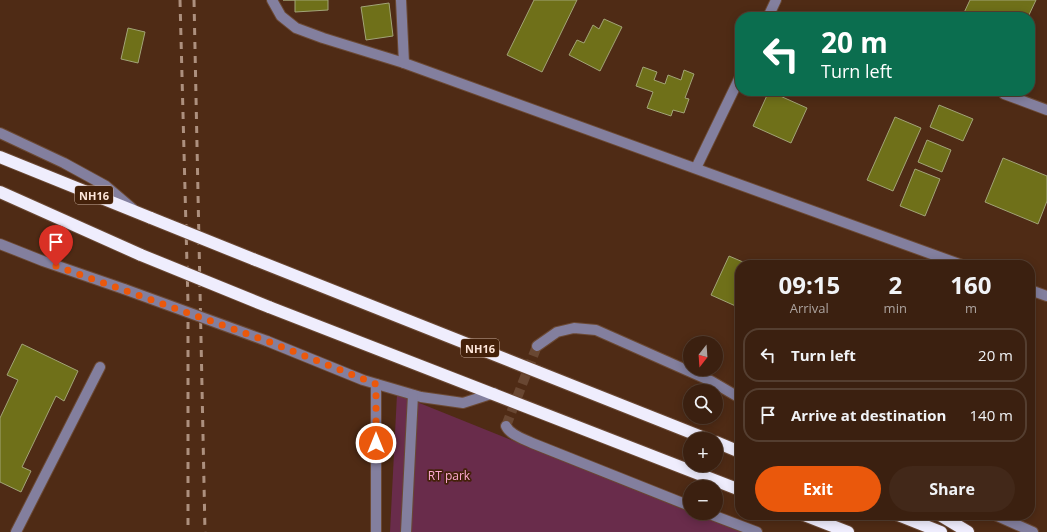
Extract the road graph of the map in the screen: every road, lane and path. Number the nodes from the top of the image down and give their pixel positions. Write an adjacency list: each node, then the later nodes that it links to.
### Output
1 (272, 0): 5 (street)
2 (401, 0): 5 (street)
3 (776, 0): 4 (street)
4 (770, 12)
5 (404, 63): 11 (street)
6 (735, 87): 11 (street)
7 (1009, 96): 8 (street)
8 (1047, 110)
9 (0, 133): 13 (street)
10 (0, 157): 13 (highway, NH16)
11 (696, 168): 15 (street)
12 (0, 192): 21 (highway, bridge)
13 (138, 213): 25 (highway, NH16, bridge)
14 (0, 244): 20 (street, bridge)
15 (948, 260)
16 (1035, 292): 17 (street)
17 (1047, 296)
18 (537, 346): 23 (street)
19 (100, 367): 35 (street)
20 (376, 384): 22 (street); 36 (street)
21 (494, 393): 22 (street); 28 (highway)
22 (413, 395): 37 (street)
23 (735, 395)
24 (506, 426): 29 (street)
25 (689, 432)
26 (723, 445): 27 (highway)
27 (735, 450)
28 (735, 488)
29 (683, 503)
30 (723, 519): 38 (street)
31 (817, 520): 39 (highway)
32 (911, 520): 40 (highway)
33 (948, 520): 41 (highway)
34 (1006, 520): 42 (street)
35 (16, 532)
36 (376, 532)
37 (406, 532)
38 (757, 532)
39 (848, 532)
40 (941, 532)
41 (968, 532)
42 (1033, 532)

